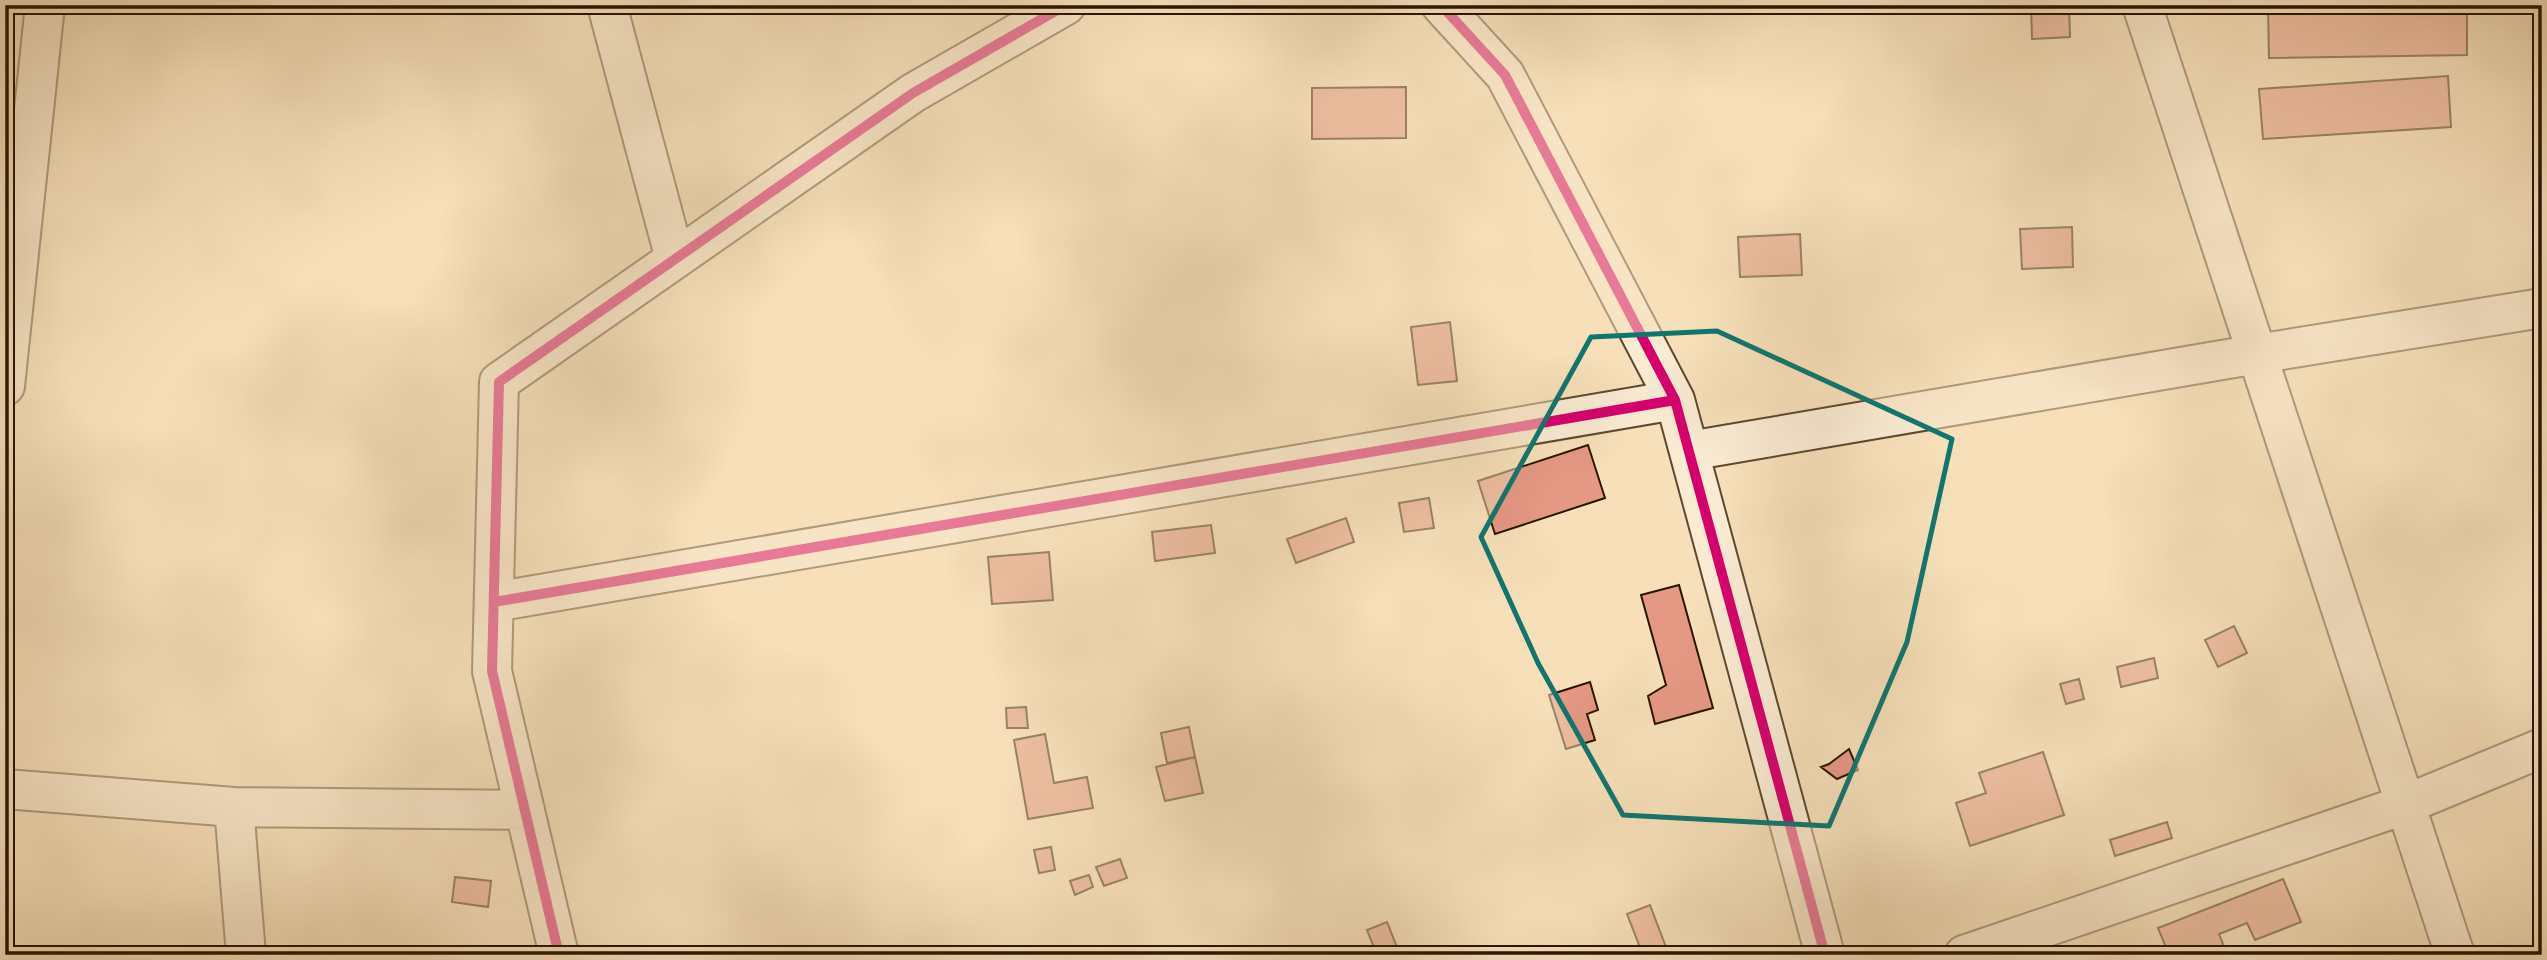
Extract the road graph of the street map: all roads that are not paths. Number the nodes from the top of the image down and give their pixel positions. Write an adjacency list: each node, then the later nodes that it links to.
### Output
1 (45, 5): 9 (street)
2 (607, 5): 6 (street)
3 (1066, 5): 6 (street)
4 (1441, 5): 10 (street)
5 (2143, 5): 8 (street)
6 (675, 259): 12 (street)
7 (2542, 309): 8 (street)
8 (2257, 354): 11 (street); 15 (street)
9 (5, 386)
10 (1675, 400): 11 (street); 12 (street)
11 (1689, 451): 20 (street)
12 (494, 601): 17 (street)
13 (2542, 748): 15 (street)
14 (5, 789): 16 (street)
15 (2404, 806): 21 (street); 22 (street)
16 (234, 807): 17 (street); 18 (street)
17 (525, 810): 19 (street)
18 (246, 955)
19 (559, 955)
20 (1825, 955)
21 (1964, 955)
22 (2455, 955)

